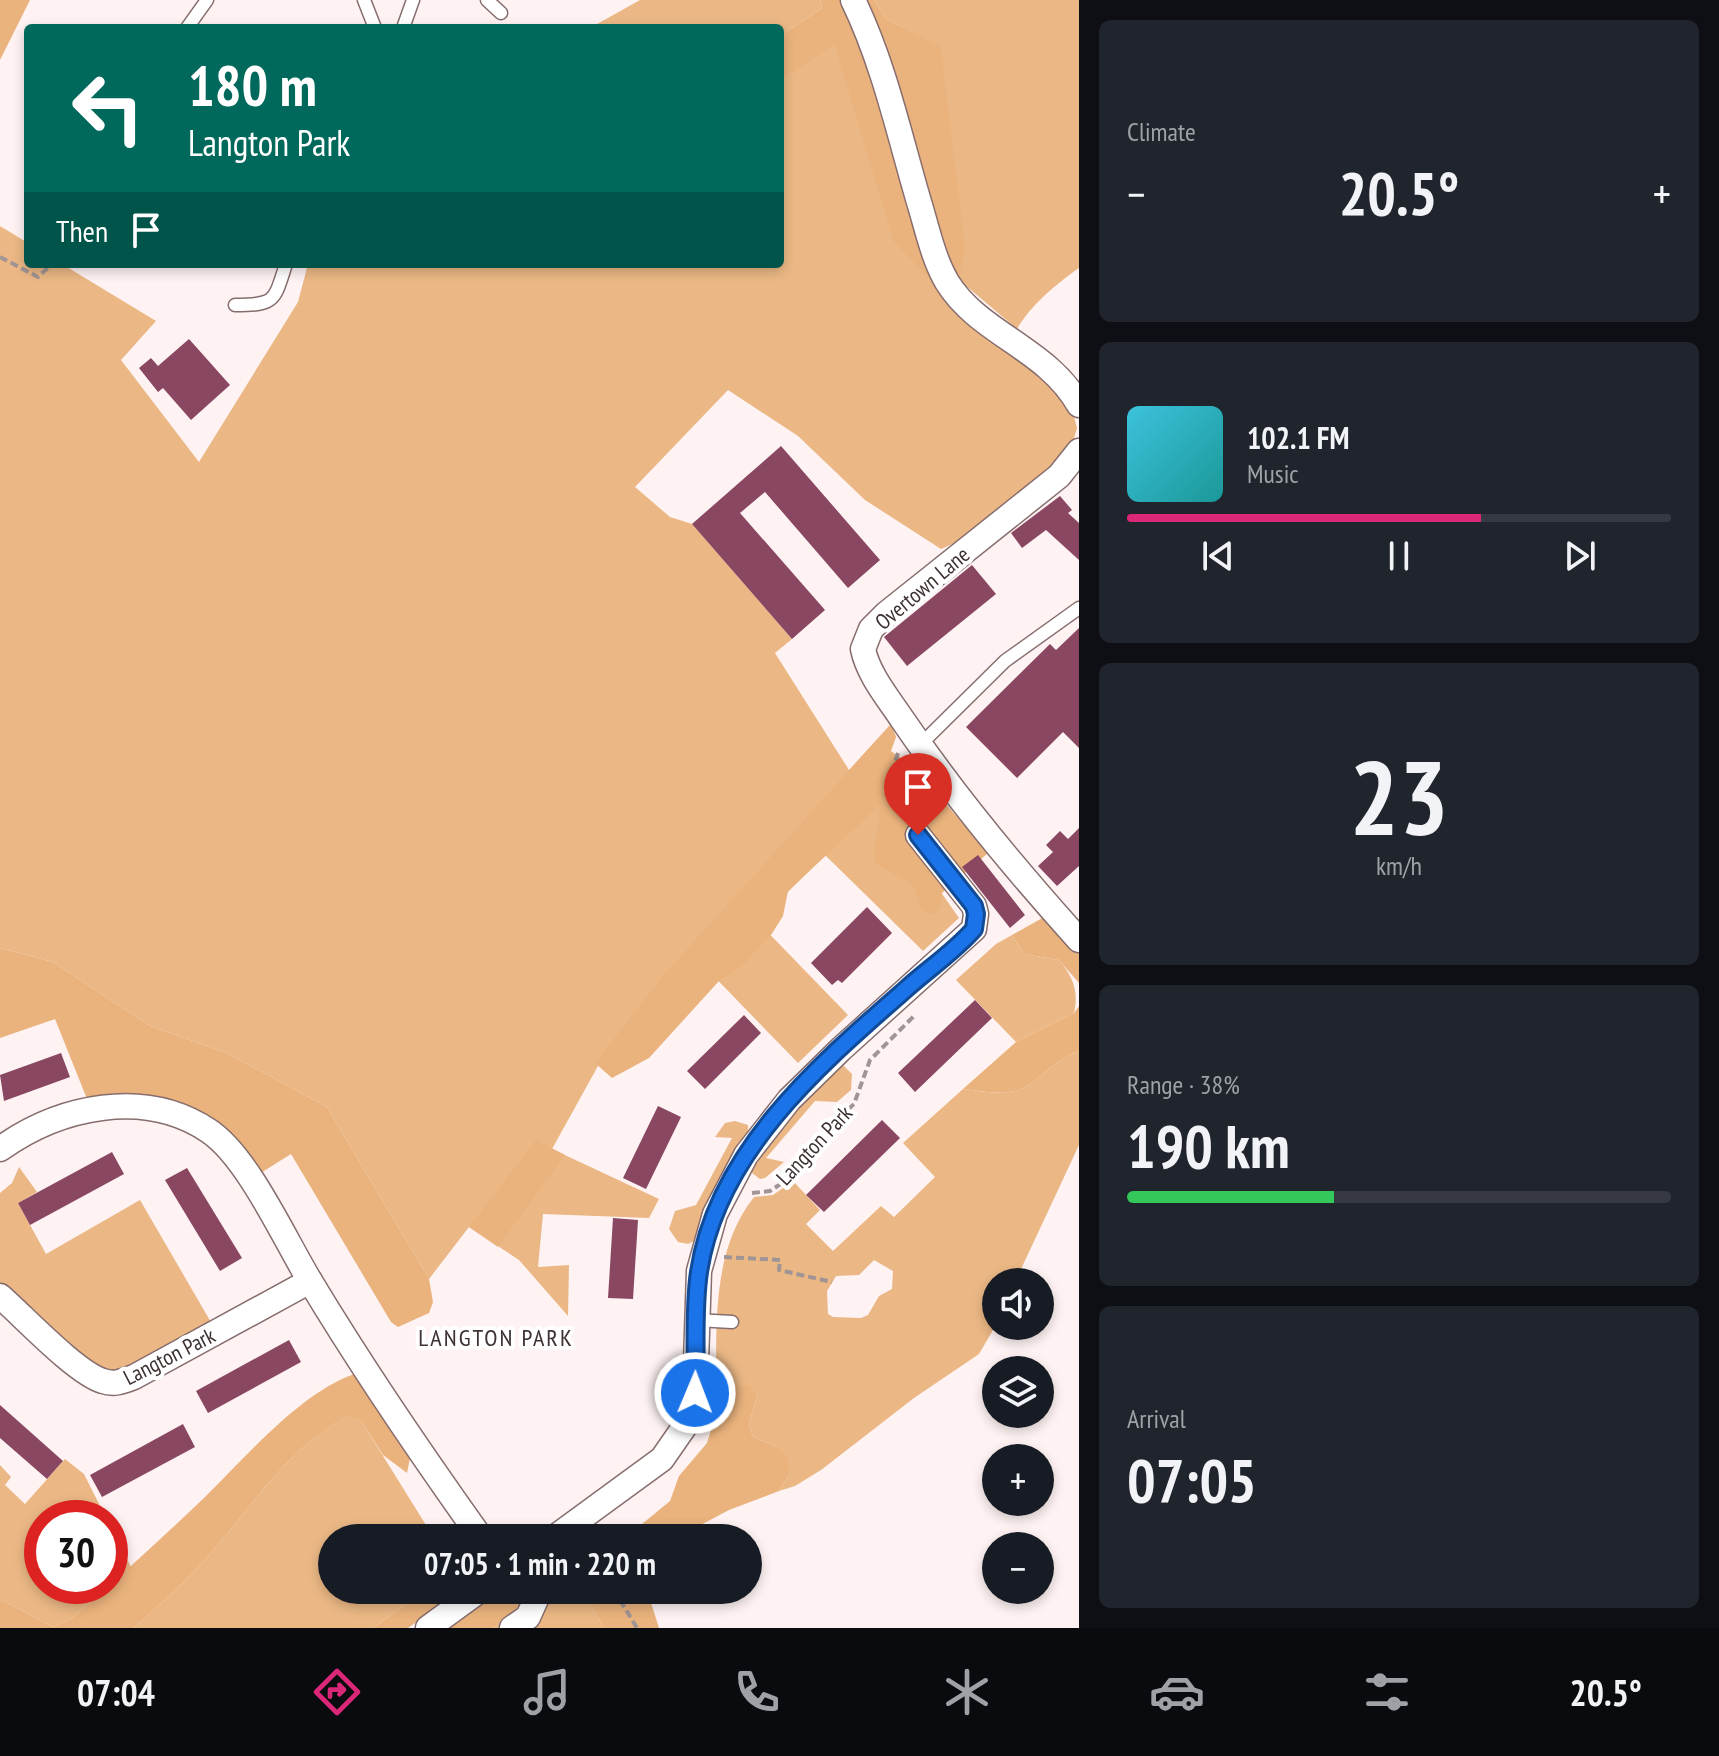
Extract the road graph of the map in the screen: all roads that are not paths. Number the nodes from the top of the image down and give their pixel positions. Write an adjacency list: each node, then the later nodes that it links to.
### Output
1 (207, 0): 7 (lane)
2 (364, 0): 8 (lane)
3 (413, 0): 9 (lane)
4 (487, 0): 6 (lane)
5 (853, 0): 12 (street)
6 (501, 13)
7 (190, 24)
8 (373, 24)
9 (404, 24)
10 (285, 268): 11 (lane)
11 (235, 305)
12 (1079, 405)
13 (1079, 451): 15 (street, Overtown Lane)
14 (1079, 608): 15 (lane)
15 (916, 739): 17 (street, Overtown Lane)
16 (918, 835): 21 (street, Langton Park)
17 (1079, 940)
18 (0, 1149): 19 (street)
19 (310, 1281): 20 (street, Langton Park); 23 (street)
20 (0, 1296)
21 (696, 1320): 22 (lane); 24 (street, Langton Park)
22 (732, 1322)
23 (471, 1524)
24 (574, 1524)
25 (461, 1604): 27 (street)
26 (534, 1604): 28 (street)
27 (428, 1628)
28 (512, 1628)

